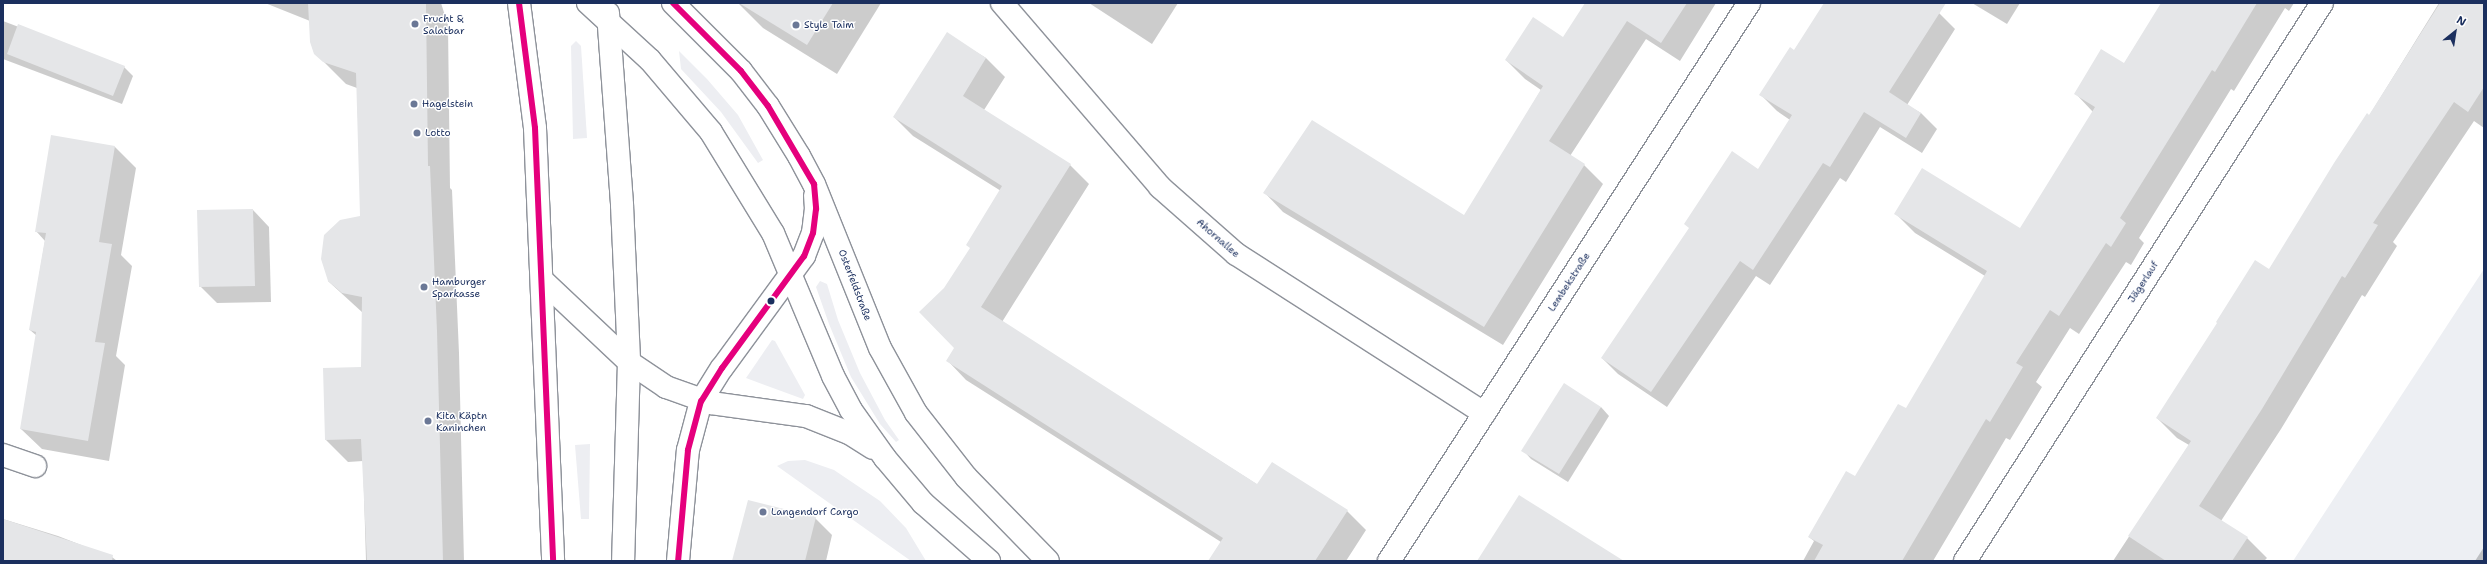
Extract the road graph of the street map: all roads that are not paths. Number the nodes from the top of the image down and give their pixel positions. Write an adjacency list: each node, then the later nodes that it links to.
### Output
1 (519, 3): 10 (main road)
2 (588, 3): 7 (main road)
3 (673, 3): 8 (main road, Osterfeldstraße)
4 (1002, 3): 13 (main road, Ahornallee)
5 (1749, 3): 13 (main road, Lembekstraße)
6 (2322, 3): 23 (main road, Jägerlauf)
7 (608, 12): 9 (main road); 11 (main road)
8 (814, 184): 9 (main road); 21 (main road, Osterfeldstraße)
9 (791, 276): 12 (main road); 15 (main road)
10 (542, 280): 11 (main road); 17 (main road)
11 (629, 362): 12 (main road); 18 (main road)
12 (701, 401): 15 (main road); 19 (main road)
13 (1484, 413): 22 (main road, Lembekstraße)
14 (3, 455): 16 (main road)
15 (885, 458): 20 (main road)
16 (35, 466)
17 (553, 561)
18 (623, 561)
19 (678, 561)
20 (989, 561)
21 (1048, 561)
22 (1389, 561)
23 (1965, 561)

